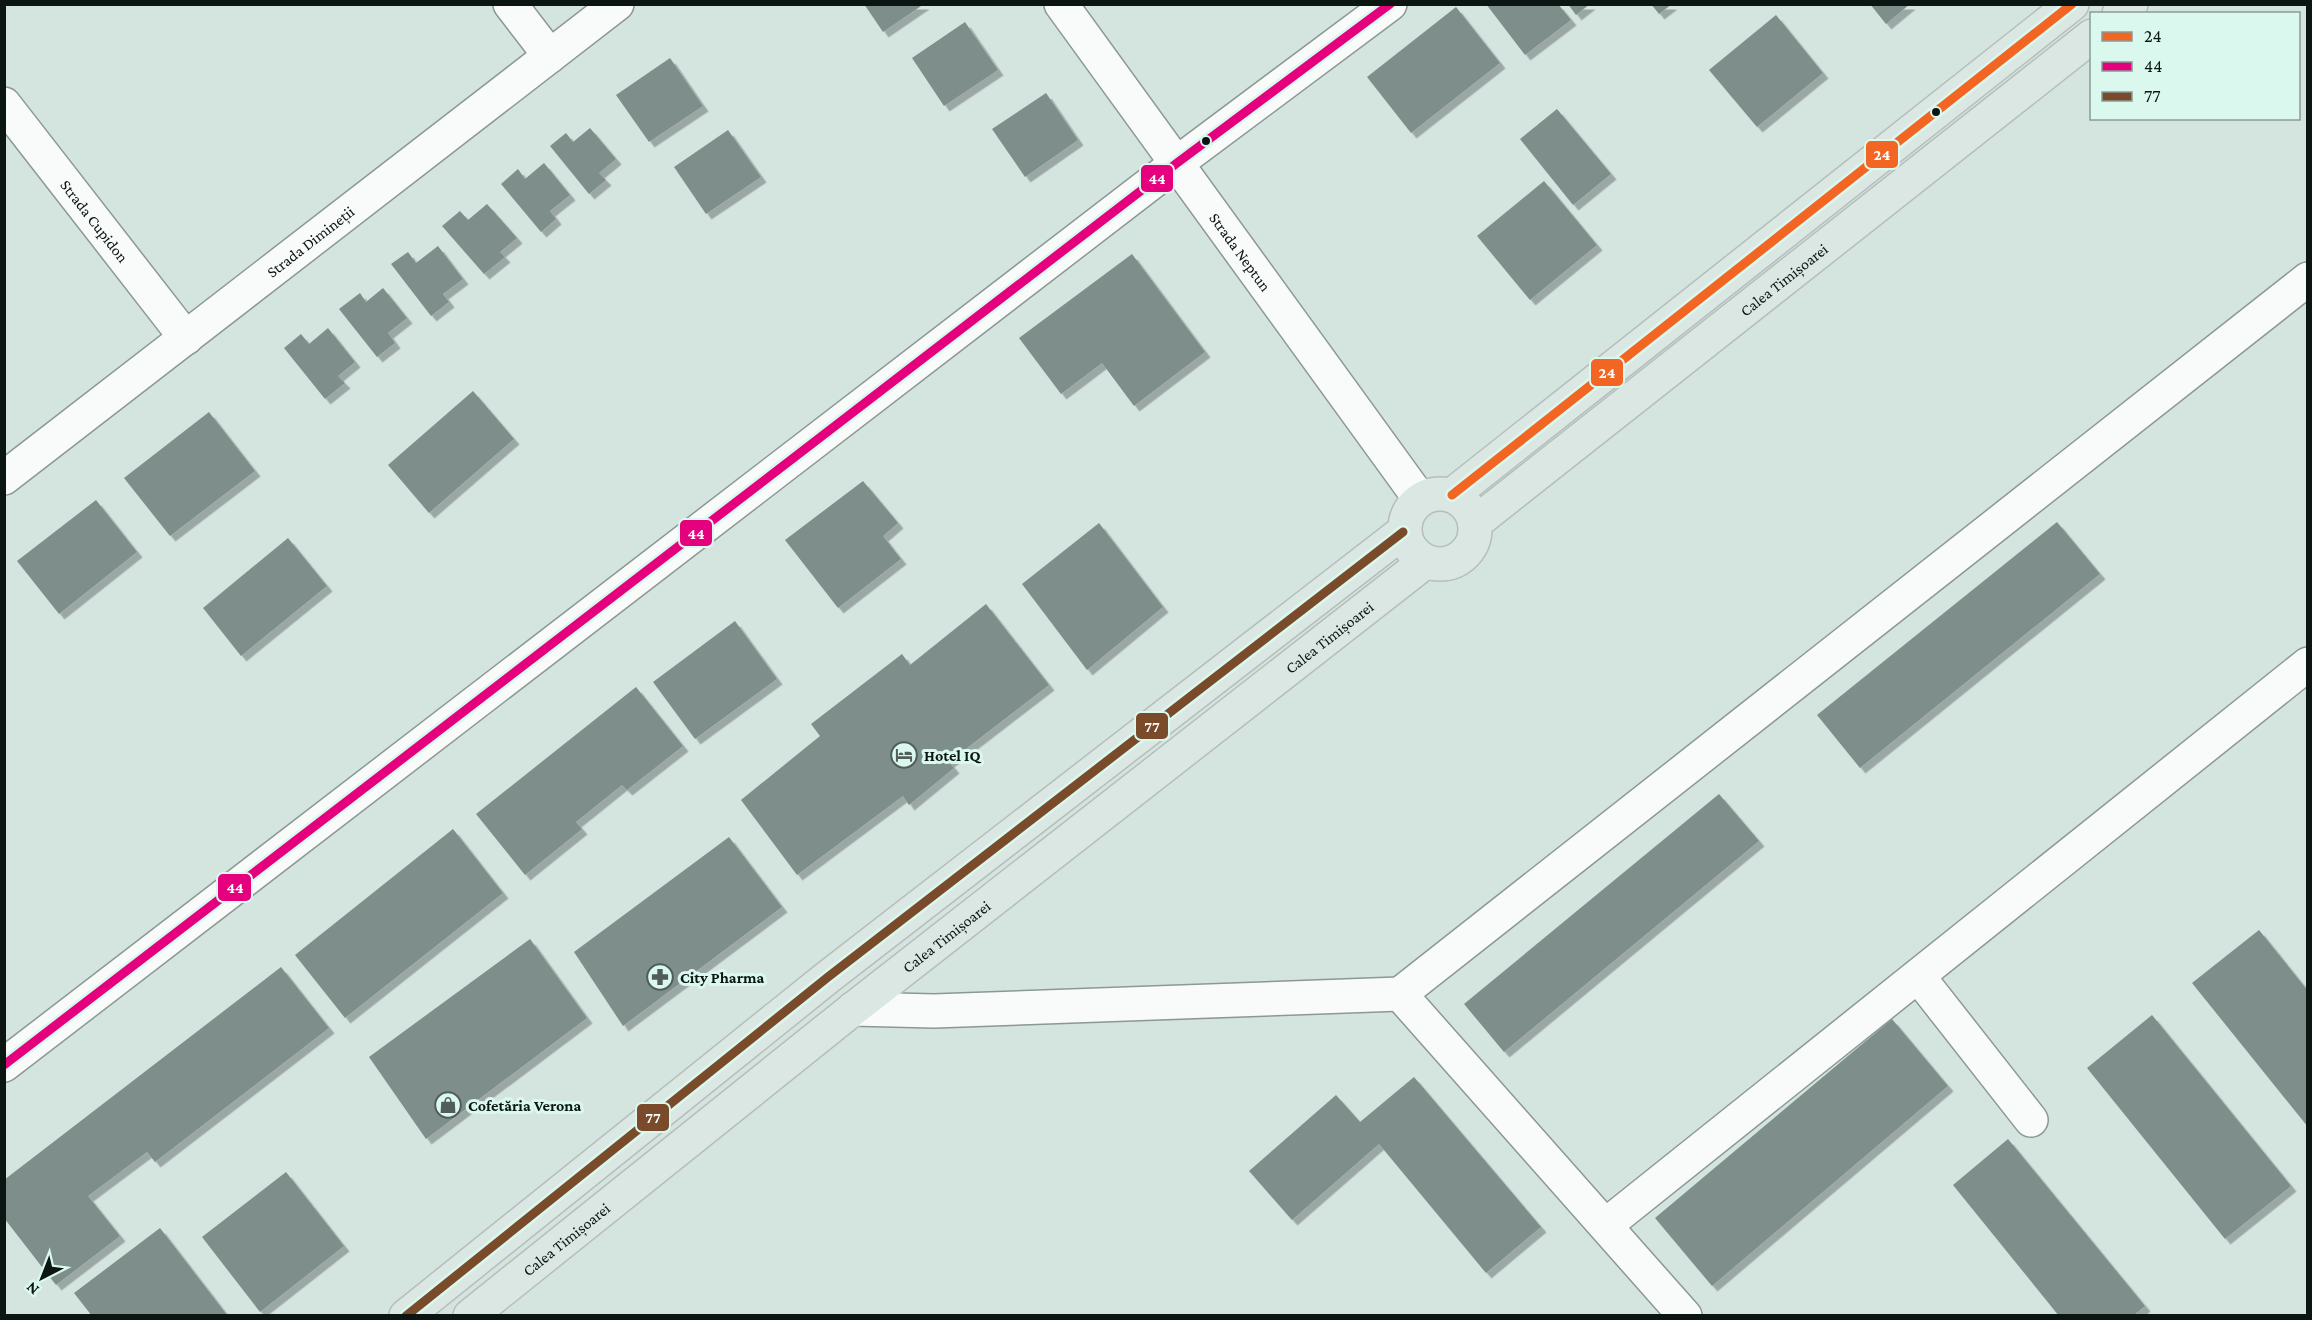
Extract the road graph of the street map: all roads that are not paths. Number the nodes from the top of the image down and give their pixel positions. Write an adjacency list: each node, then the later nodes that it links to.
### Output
1 (510, 4): 7 (street)
2 (617, 4): 7 (street, Strada Dimineții)
3 (1061, 4): 9 (street, Strada Neptun)
4 (1390, 4): 9 (street)
5 (2072, 4): 13 (main road)
6 (2090, 37): 15 (main road, Calea Timișoarei)
7 (550, 56): 11 (street, Strada Dimineții)
8 (4, 104): 11 (street, Strada Cupidon)
9 (1177, 164): 14 (street, Strada Neptun); 22 (street)
10 (2307, 279): 20 (street)
11 (186, 338): 12 (street, Strada Dimineții)
12 (4, 478)
13 (1452, 495): 14 (main road); 15 (main road)
14 (1420, 499): 16 (main road)
15 (1475, 523): 17 (main road)
16 (1403, 532): 17 (main road); 25 (main road)
17 (1425, 562): 21 (main road, Calea Timișoarei)
18 (2307, 664): 19 (street)
19 (1917, 976): 23 (street); 24 (street)
20 (1400, 994): 21 (street); 24 (street)
21 (853, 1008): 26 (main road, Calea Timișoarei)
22 (4, 1065)
23 (2031, 1120)
24 (1606, 1225): 27 (street)
25 (406, 1316)
26 (470, 1316)
27 (1685, 1316)

